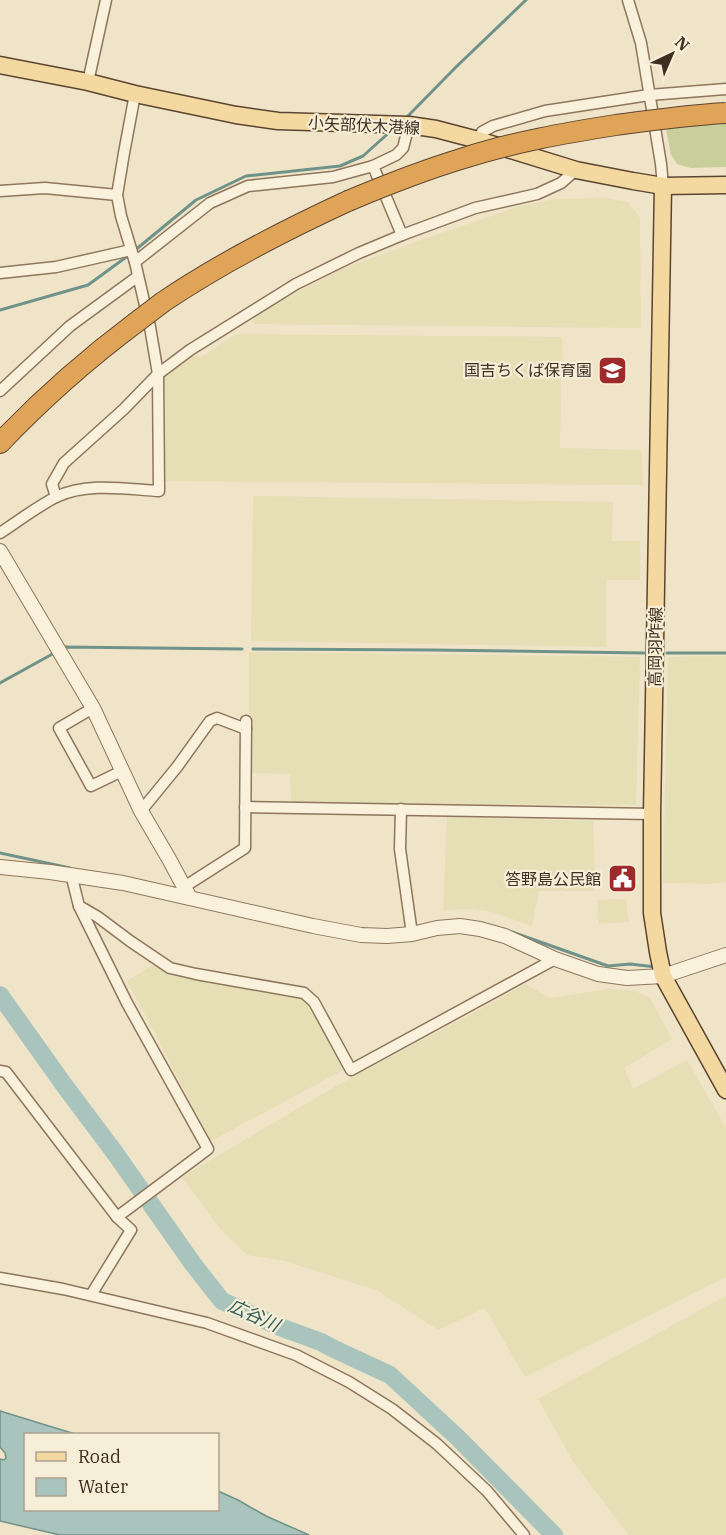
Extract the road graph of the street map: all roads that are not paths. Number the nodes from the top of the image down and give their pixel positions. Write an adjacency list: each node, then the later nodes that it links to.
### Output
1 (106, 0): 4 (street)
2 (628, 0): 7 (street)
3 (0, 65): 4 (main road, 小矢部伏木港線)
4 (88, 82): 6 (main road, 小矢部伏木港線)
5 (726, 89): 7 (street)
6 (135, 94): 9 (main road, 小矢部伏木港線); 16 (street)
7 (649, 95): 10 (street); 14 (street)
8 (726, 113): 23 (highway, bridge)
9 (402, 125): 10 (main road, 小矢部伏木港線); 11 (street)
10 (478, 140): 12 (main road, 小矢部伏木港線)
11 (373, 166): 17 (street); 18 (street)
12 (576, 170): 14 (main road, 小矢部伏木港線); 17 (street)
13 (726, 185): 14 (main road, 小矢部伏木港線)
14 (663, 186): 32 (main road, 高岡羽咋線)
15 (0, 191): 16 (street)
16 (117, 195): 18 (street)
17 (402, 235): 21 (street)
18 (133, 256): 19 (street); 20 (street)
19 (0, 273)
20 (137, 277): 21 (street); 22 (street)
21 (158, 374): 24 (street); 24 (street)
22 (0, 391)
23 (0, 443)
24 (56, 497): 25 (street)
25 (0, 533)
26 (0, 551): 27 (street)
27 (93, 708): 28 (street); 28 (street)
28 (122, 771): 31 (street)
29 (245, 807): 30 (street); 31 (street); 35 (street)
30 (401, 809): 32 (street); 37 (street)
31 (141, 811): 35 (street)
32 (652, 814): 40 (main road, 高岡羽咋線)
33 (0, 867): 34 (street)
34 (74, 876): 35 (street); 36 (street)
35 (187, 893): 37 (street)
36 (79, 906): 39 (street); 43 (street)
37 (412, 928): 39 (street)
38 (726, 955): 40 (street)
39 (555, 959): 40 (street)
40 (663, 976): 42 (main road, 高岡羽咋線)
41 (0, 1071): 43 (street)
42 (726, 1090)
43 (117, 1216): 45 (street)
44 (0, 1278): 45 (street)
45 (91, 1295): 46 (street)
46 (524, 1535)

